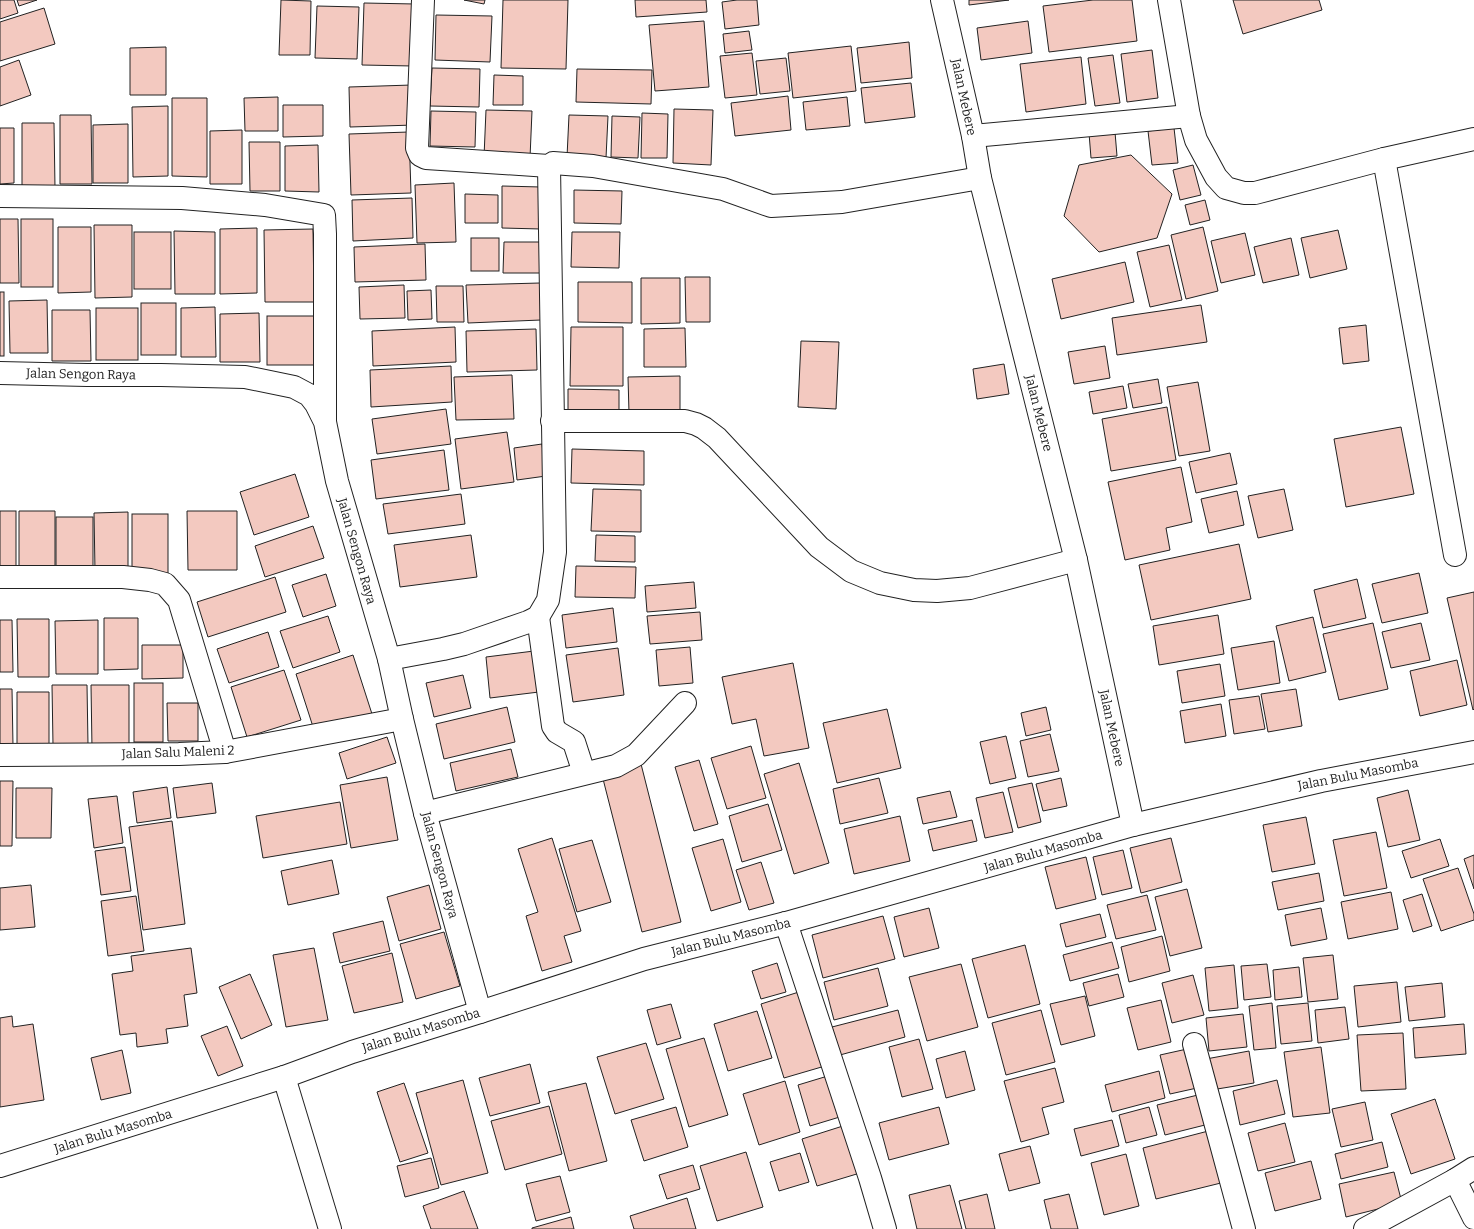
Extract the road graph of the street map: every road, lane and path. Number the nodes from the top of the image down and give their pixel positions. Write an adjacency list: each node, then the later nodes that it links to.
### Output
1 (423, 0): 8 (street)
2 (942, 0): 5 (street, Jalan Mebere)
3 (1169, 0): 4 (street)
4 (1188, 116): 5 (street); 7 (street)
5 (973, 136): 9 (street, Jalan Mebere)
6 (1474, 139): 7 (street)
7 (1384, 159): 14 (street)
8 (549, 166): 9 (street); 12 (street)
9 (980, 178): 15 (street, Jalan Mebere)
10 (0, 196): 13 (street)
11 (0, 373): 13 (street, Jalan Sengon Raya)
12 (552, 421): 15 (street); 17 (street)
13 (325, 422): 18 (street, Jalan Sengon Raya)
14 (1455, 554)
15 (1076, 560): 26 (street, Jalan Mebere)
16 (0, 577): 21 (street)
17 (538, 617): 18 (street); 24 (street)
18 (389, 659): 20 (street, Jalan Sengon Raya)
19 (685, 703): 24 (street)
20 (402, 719): 21 (street, Jalan Salu Maleni 2); 25 (street, Jalan Sengon Raya)
21 (225, 752): 23 (street, Jalan Salu Maleni 2)
22 (1474, 752): 26 (street, Jalan Bulu Masomba)
23 (0, 755)
24 (584, 773): 25 (street)
25 (425, 813): 28 (street, Jalan Sengon Raya)
26 (1133, 826): 27 (street, Jalan Bulu Masomba)
27 (786, 923): 28 (street, Jalan Bulu Masomba); 36 (street)
28 (480, 1012): 30 (street, Jalan Bulu Masomba)
29 (1194, 1044): 37 (street)
30 (284, 1077): 31 (street, Jalan Bulu Masomba); 35 (street)
31 (0, 1166)
32 (1474, 1168): 33 (street)
33 (1455, 1180): 34 (street); 38 (street)
34 (1474, 1218)
35 (330, 1229)
36 (885, 1229)
37 (1244, 1229)
38 (1365, 1229)

